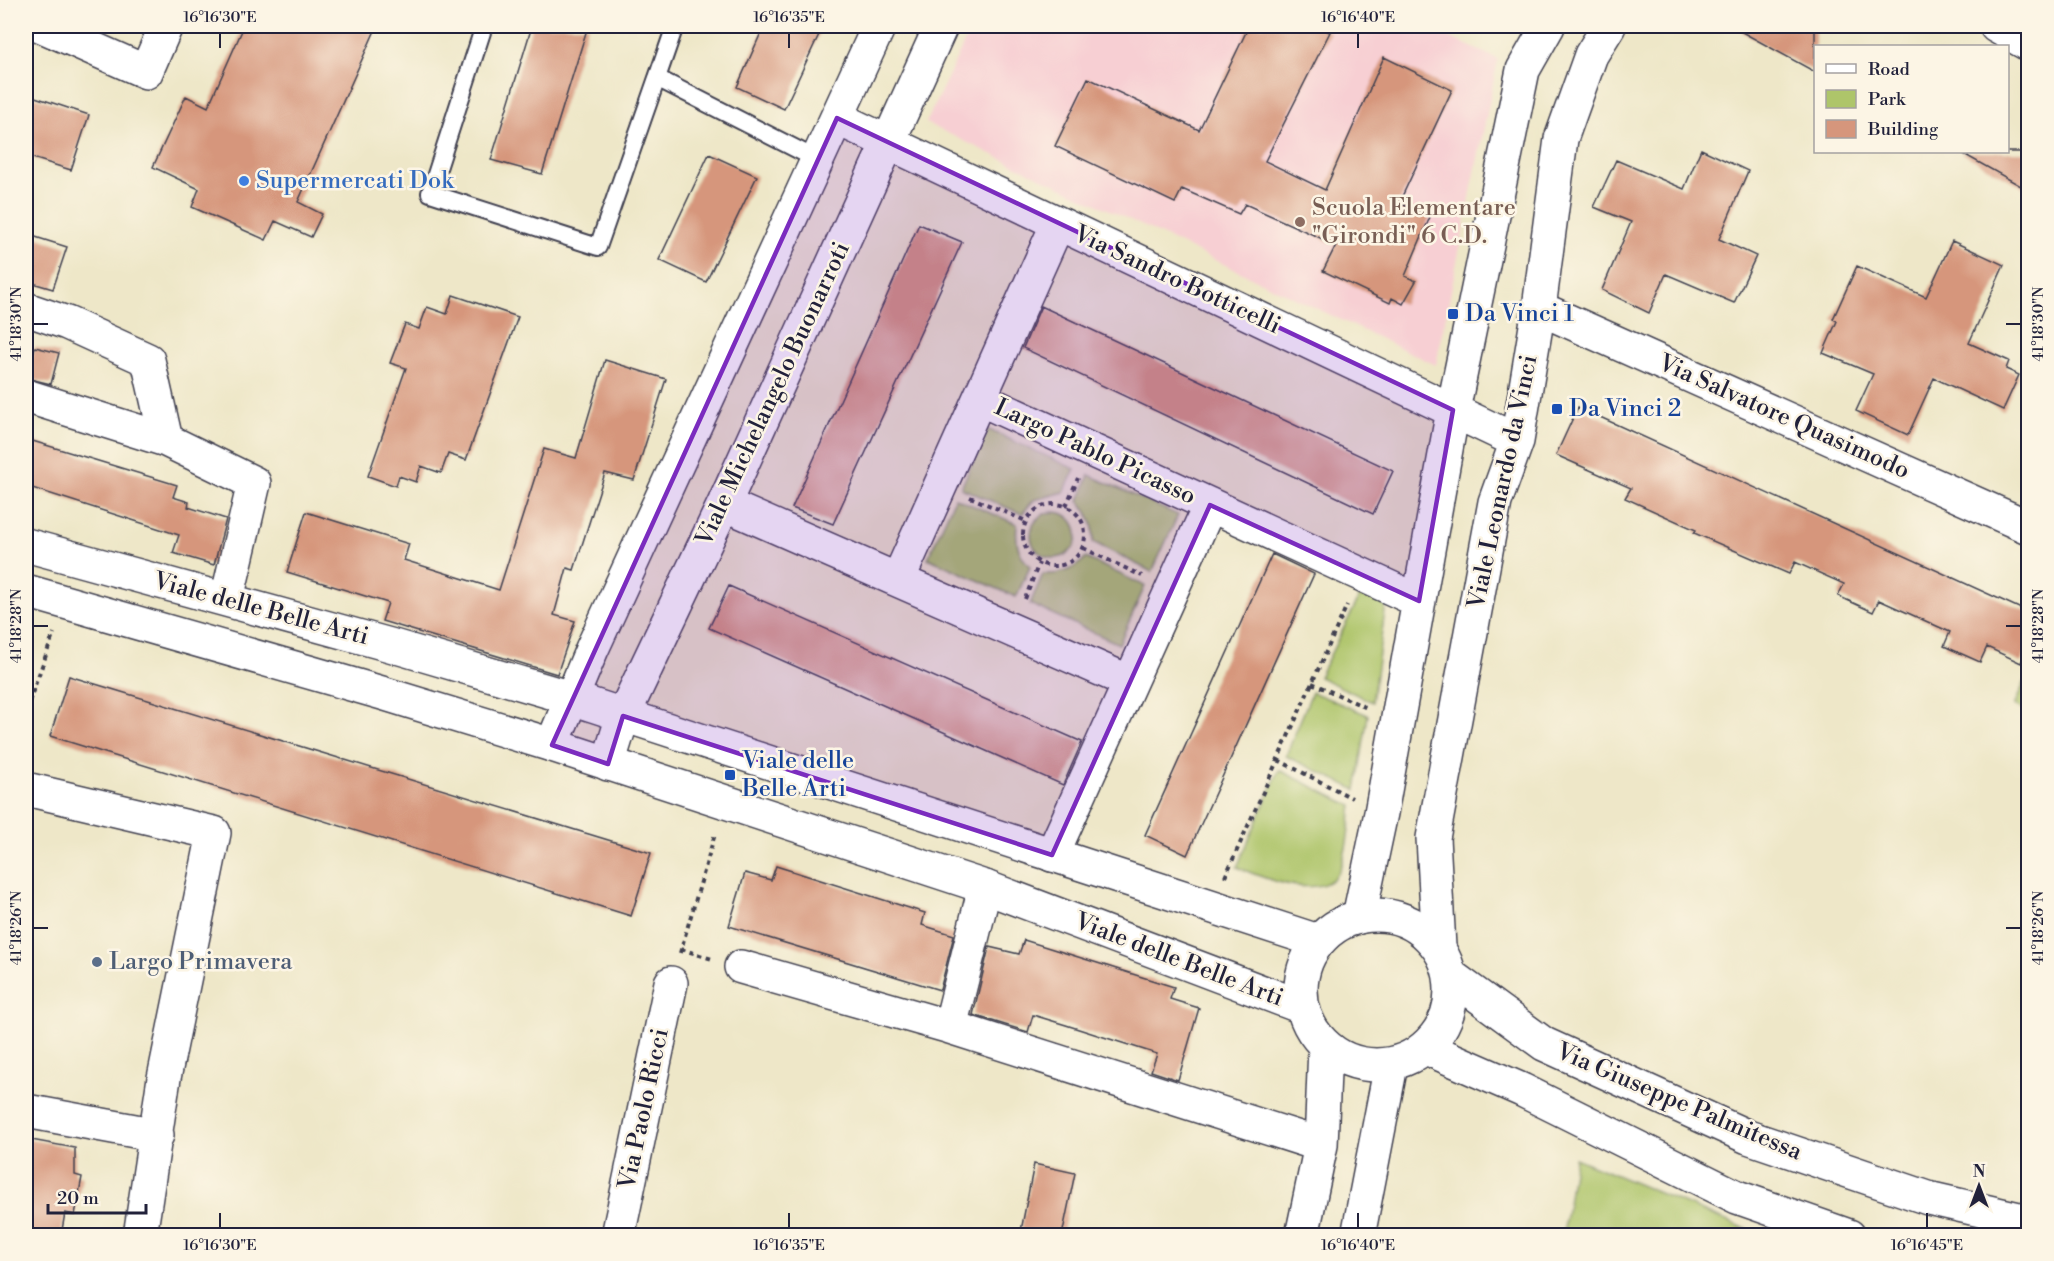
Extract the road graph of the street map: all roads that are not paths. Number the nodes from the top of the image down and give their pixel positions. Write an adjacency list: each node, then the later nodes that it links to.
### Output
1 (42, 26): 2 (street)
2 (166, 26)
3 (484, 26): 11 (lane)
4 (675, 26): 11 (lane)
5 (879, 26): 12 (street)
6 (940, 26): 13 (street, Viale Michelangelo Buonarroti)
7 (1548, 26): 20 (street)
8 (1609, 26): 16 (street, Viale Leonardo da Vinci)
9 (1996, 26): 10 (street)
10 (2028, 44)
11 (657, 78): 14 (lane)
12 (837, 118): 13 (street, Via Sandro Botticelli); 14 (street)
13 (888, 142): 15 (street, Via Sandro Botticelli); 23 (street, Viale Michelangelo Buonarroti)
14 (819, 160): 32 (street)
15 (1058, 223): 19 (street, Largo Pablo Picasso); 20 (street, Via Sandro Botticelli)
16 (1539, 308): 22 (street, Viale Leonardo da Vinci); 25 (street, Via Salvatore Quasimodo)
17 (26, 309): 21 (street)
18 (26, 396): 21 (street)
19 (980, 399): 24 (street, Largo Pablo Picasso); 27 (street, Largo Pablo Picasso)
20 (1452, 410): 22 (street, Via Sandro Botticelli); 30 (street)
21 (166, 440): 29 (street)
22 (1517, 441): 41 (street, Viale Leonardo da Vinci)
23 (724, 504): 27 (street); 33 (street, Viale Michelangelo Buonarroti)
24 (1210, 505): 30 (street, Largo Pablo Picasso); 31 (street, Largo Pablo Picasso)
25 (2028, 527)
26 (26, 545): 29 (street, Viale delle Belle Arti)
27 (898, 580): 31 (street)
28 (26, 591): 34 (street, Viale delle Belle Arti)
29 (228, 600): 32 (street, Viale delle Belle Arti)
30 (1419, 601): 39 (street)
31 (1130, 682): 37 (street, Largo Pablo Picasso)
32 (570, 698): 33 (street, Viale delle Belle Arti); 34 (street)
33 (623, 716): 35 (street, Viale Michelangelo Buonarroti); 37 (street, Viale delle Belle Arti)
34 (552, 745): 35 (street, Viale delle Belle Arti)
35 (608, 764): 38 (street, Viale delle Belle Arti)
36 (26, 789): 50 (street)
37 (1052, 855): 40 (street, Viale delle Belle Arti)
38 (985, 887): 44 (street, Viale delle Belle Arti); 45 (street)
39 (1359, 917): 40 (street); 41 (street)
40 (1318, 941): 44 (street)
41 (1445, 962): 47 (street); 52 (street, Via Giuseppe Palmitessa)
42 (741, 968): 45 (street)
43 (671, 983): 54 (street, Via Paolo Ricci)
44 (1302, 1007): 46 (street)
45 (950, 1027): 51 (street)
46 (1325, 1047): 48 (street); 51 (street)
47 (1426, 1048): 48 (street); 57 (street)
48 (1391, 1065): 56 (street)
49 (26, 1111): 50 (street)
50 (157, 1136): 53 (street)
51 (1321, 1145): 55 (street)
52 (2028, 1221)
53 (140, 1236)
54 (618, 1236)
55 (1302, 1236)
56 (1358, 1236)
57 (1848, 1236)

